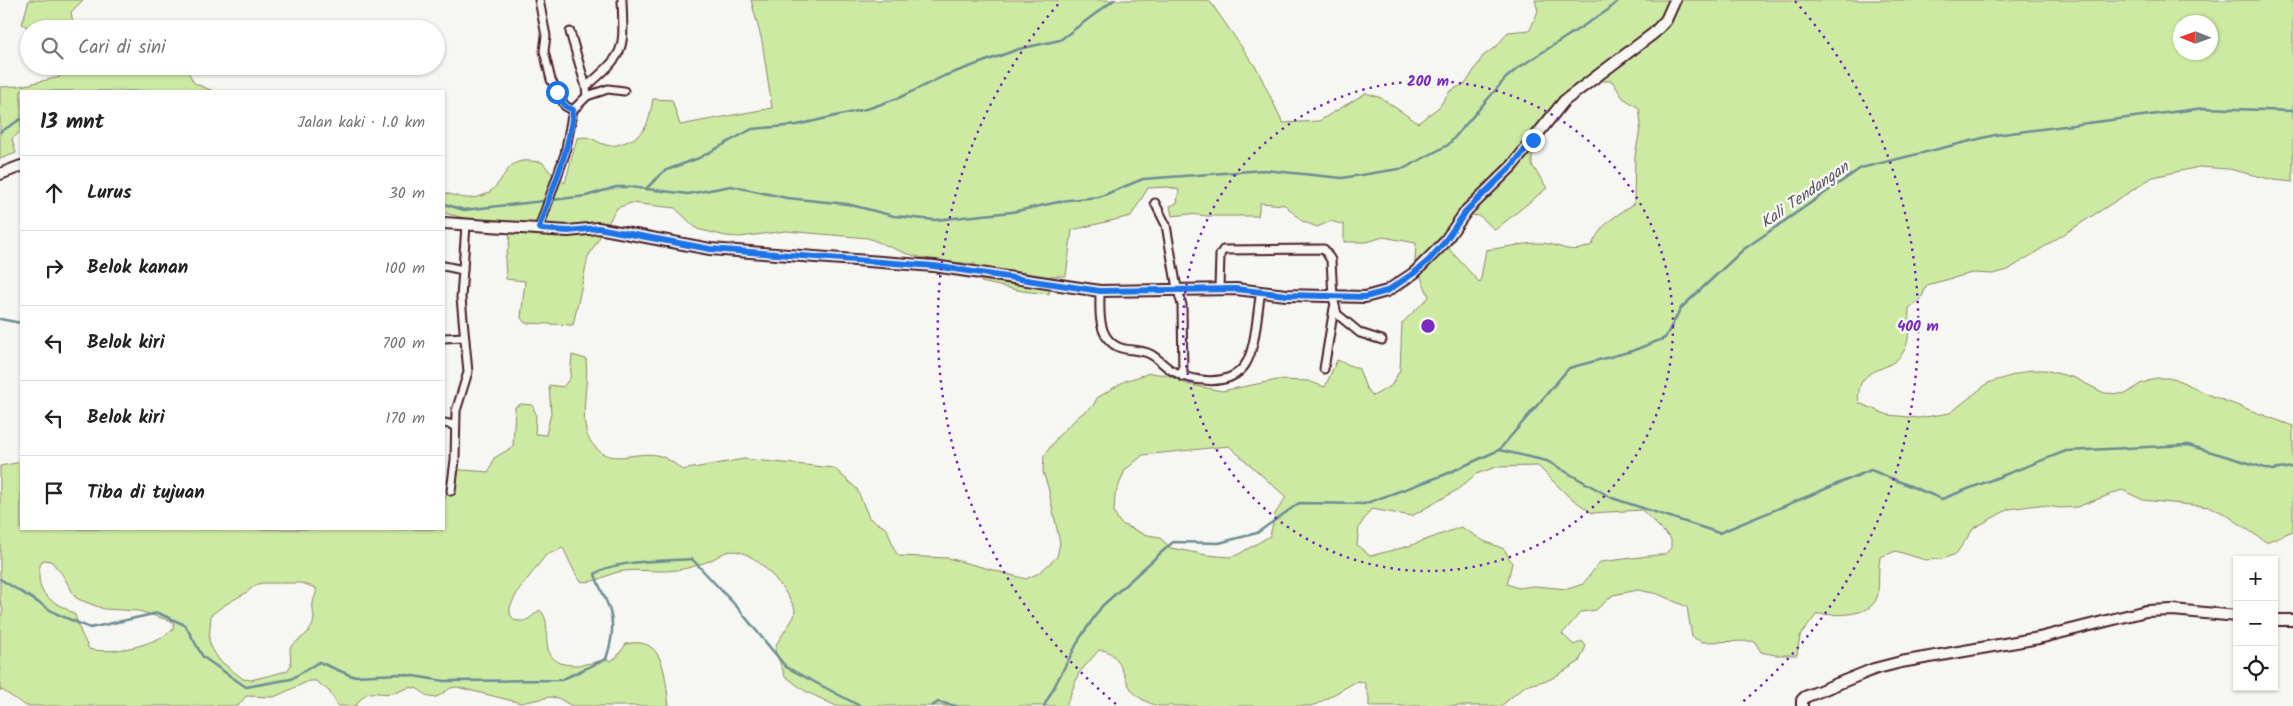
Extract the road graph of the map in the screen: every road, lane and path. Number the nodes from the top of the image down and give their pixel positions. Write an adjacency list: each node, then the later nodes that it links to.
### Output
1 (539, 0): 8 (street)
2 (622, 0): 5 (street)
3 (1675, 0): 21 (street)
4 (570, 32): 5 (street)
5 (586, 87): 7 (street)
6 (624, 91): 7 (street)
7 (587, 96): 8 (street)
8 (573, 110): 14 (street)
9 (20, 166): 10 (street)
10 (0, 174)
11 (1155, 203): 20 (street)
12 (445, 222): 13 (street)
13 (466, 225): 14 (street); 16 (street)
14 (539, 228): 19 (street)
15 (445, 266): 16 (street)
16 (464, 270): 23 (street)
17 (1219, 289): 18 (street); 20 (street); 21 (street)
18 (1261, 290): 21 (street); 26 (street)
19 (1100, 291): 20 (street); 26 (street)
20 (1179, 291): 26 (street)
21 (1334, 302): 24 (street); 25 (street)
22 (445, 338): 23 (street)
23 (464, 338): 28 (street)
24 (1382, 340)
25 (1324, 369)
26 (1183, 376)
27 (445, 423): 28 (street)
28 (454, 425): 29 (street)
29 (451, 491)
30 (2233, 616): 33 (street)
31 (2278, 620): 32 (street)
32 (2293, 620)
33 (1802, 706)

